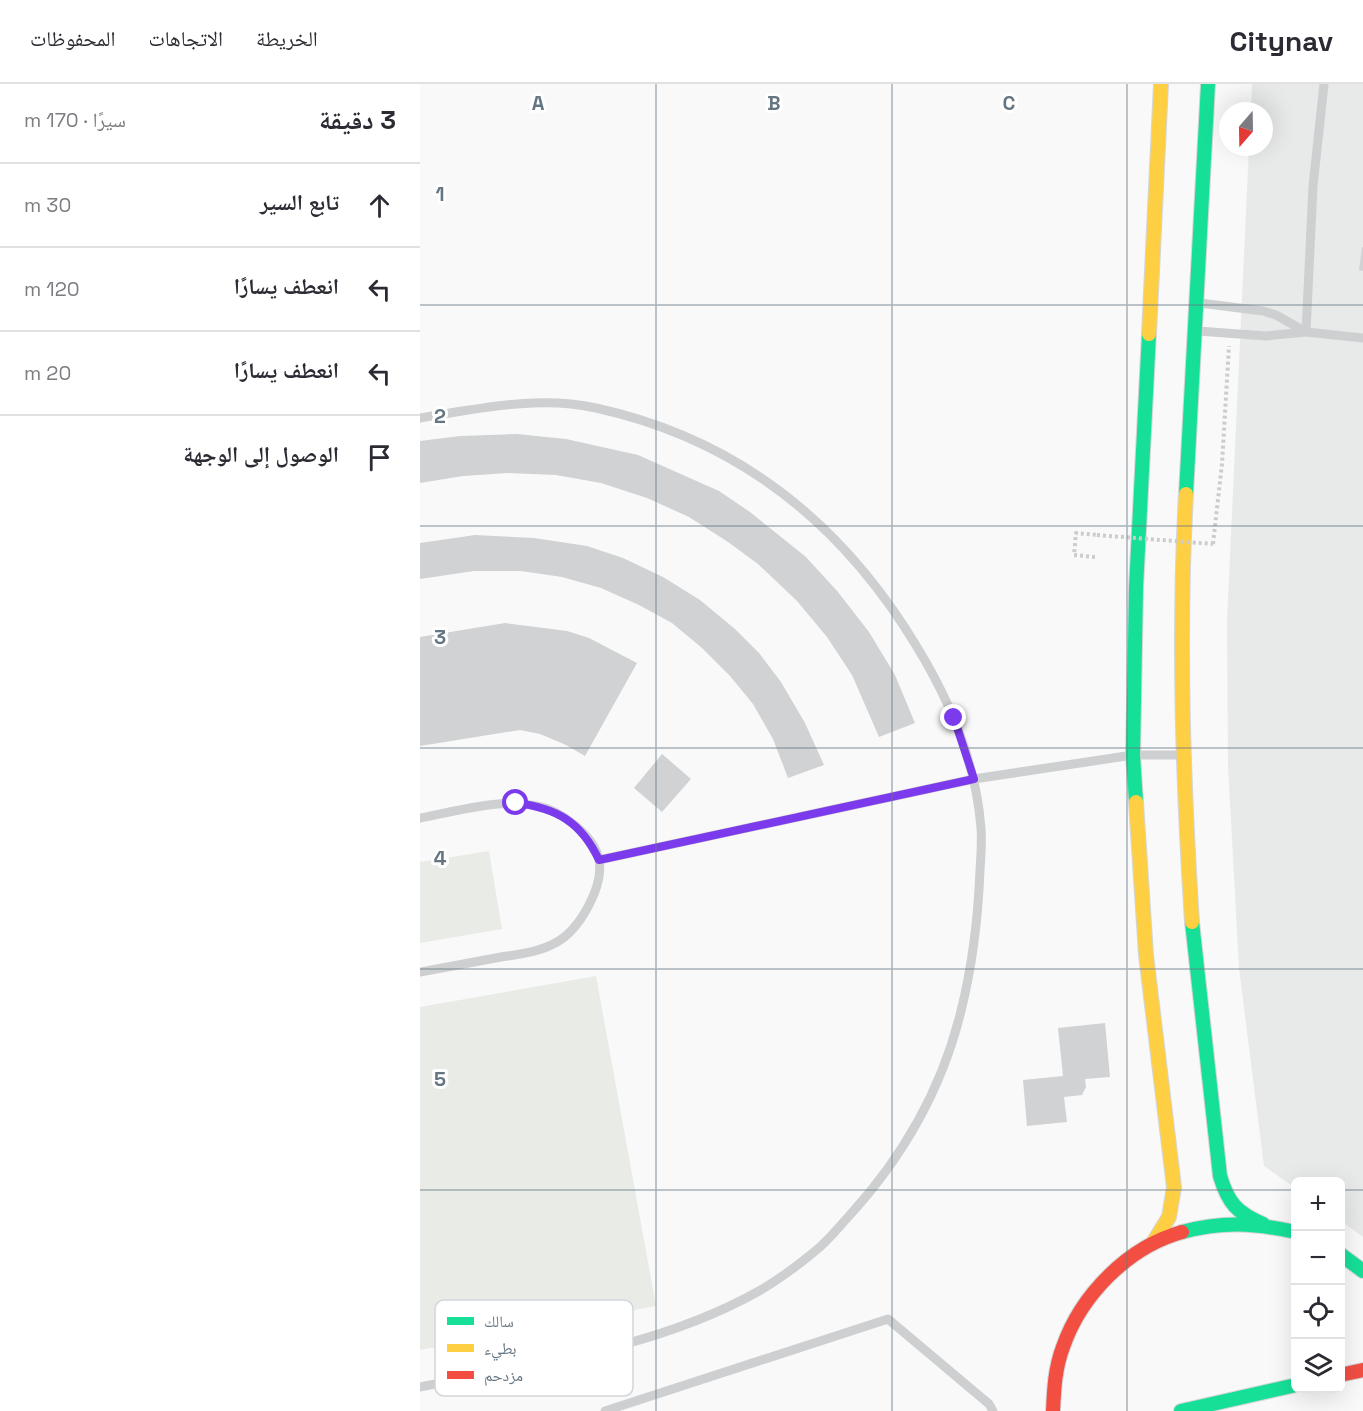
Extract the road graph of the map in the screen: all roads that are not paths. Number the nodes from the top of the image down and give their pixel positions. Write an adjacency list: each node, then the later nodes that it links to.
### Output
1 (1161, 84): 10 (main road)
2 (1208, 84): 4 (main road)
3 (1324, 84): 6 (lane)
4 (1196, 302): 5 (main road); 6 (lane)
5 (1194, 330): 6 (lane); 9 (main road)
6 (1306, 332): 7 (lane)
7 (1363, 339)
8 (420, 418): 11 (lane)
9 (1184, 754): 10 (lane); 15 (main road)
10 (1134, 755): 11 (lane); 17 (main road)
11 (974, 779): 13 (lane); 20 (lane)
12 (420, 818): 13 (lane)
13 (599, 860): 14 (lane)
14 (420, 972)
15 (1263, 1224): 16 (main road); 17 (main road)
16 (1292, 1231)
17 (1153, 1243): 28 (main road)
18 (1345, 1257): 19 (main road)
19 (1363, 1271)
20 (633, 1342)
21 (1363, 1370): 22 (main road)
22 (1345, 1374)
23 (435, 1384): 25 (lane)
24 (1291, 1386): 29 (main road)
25 (420, 1387)
26 (605, 1411): 27 (lane)
27 (993, 1411)
28 (1053, 1411)
29 (1181, 1411)

